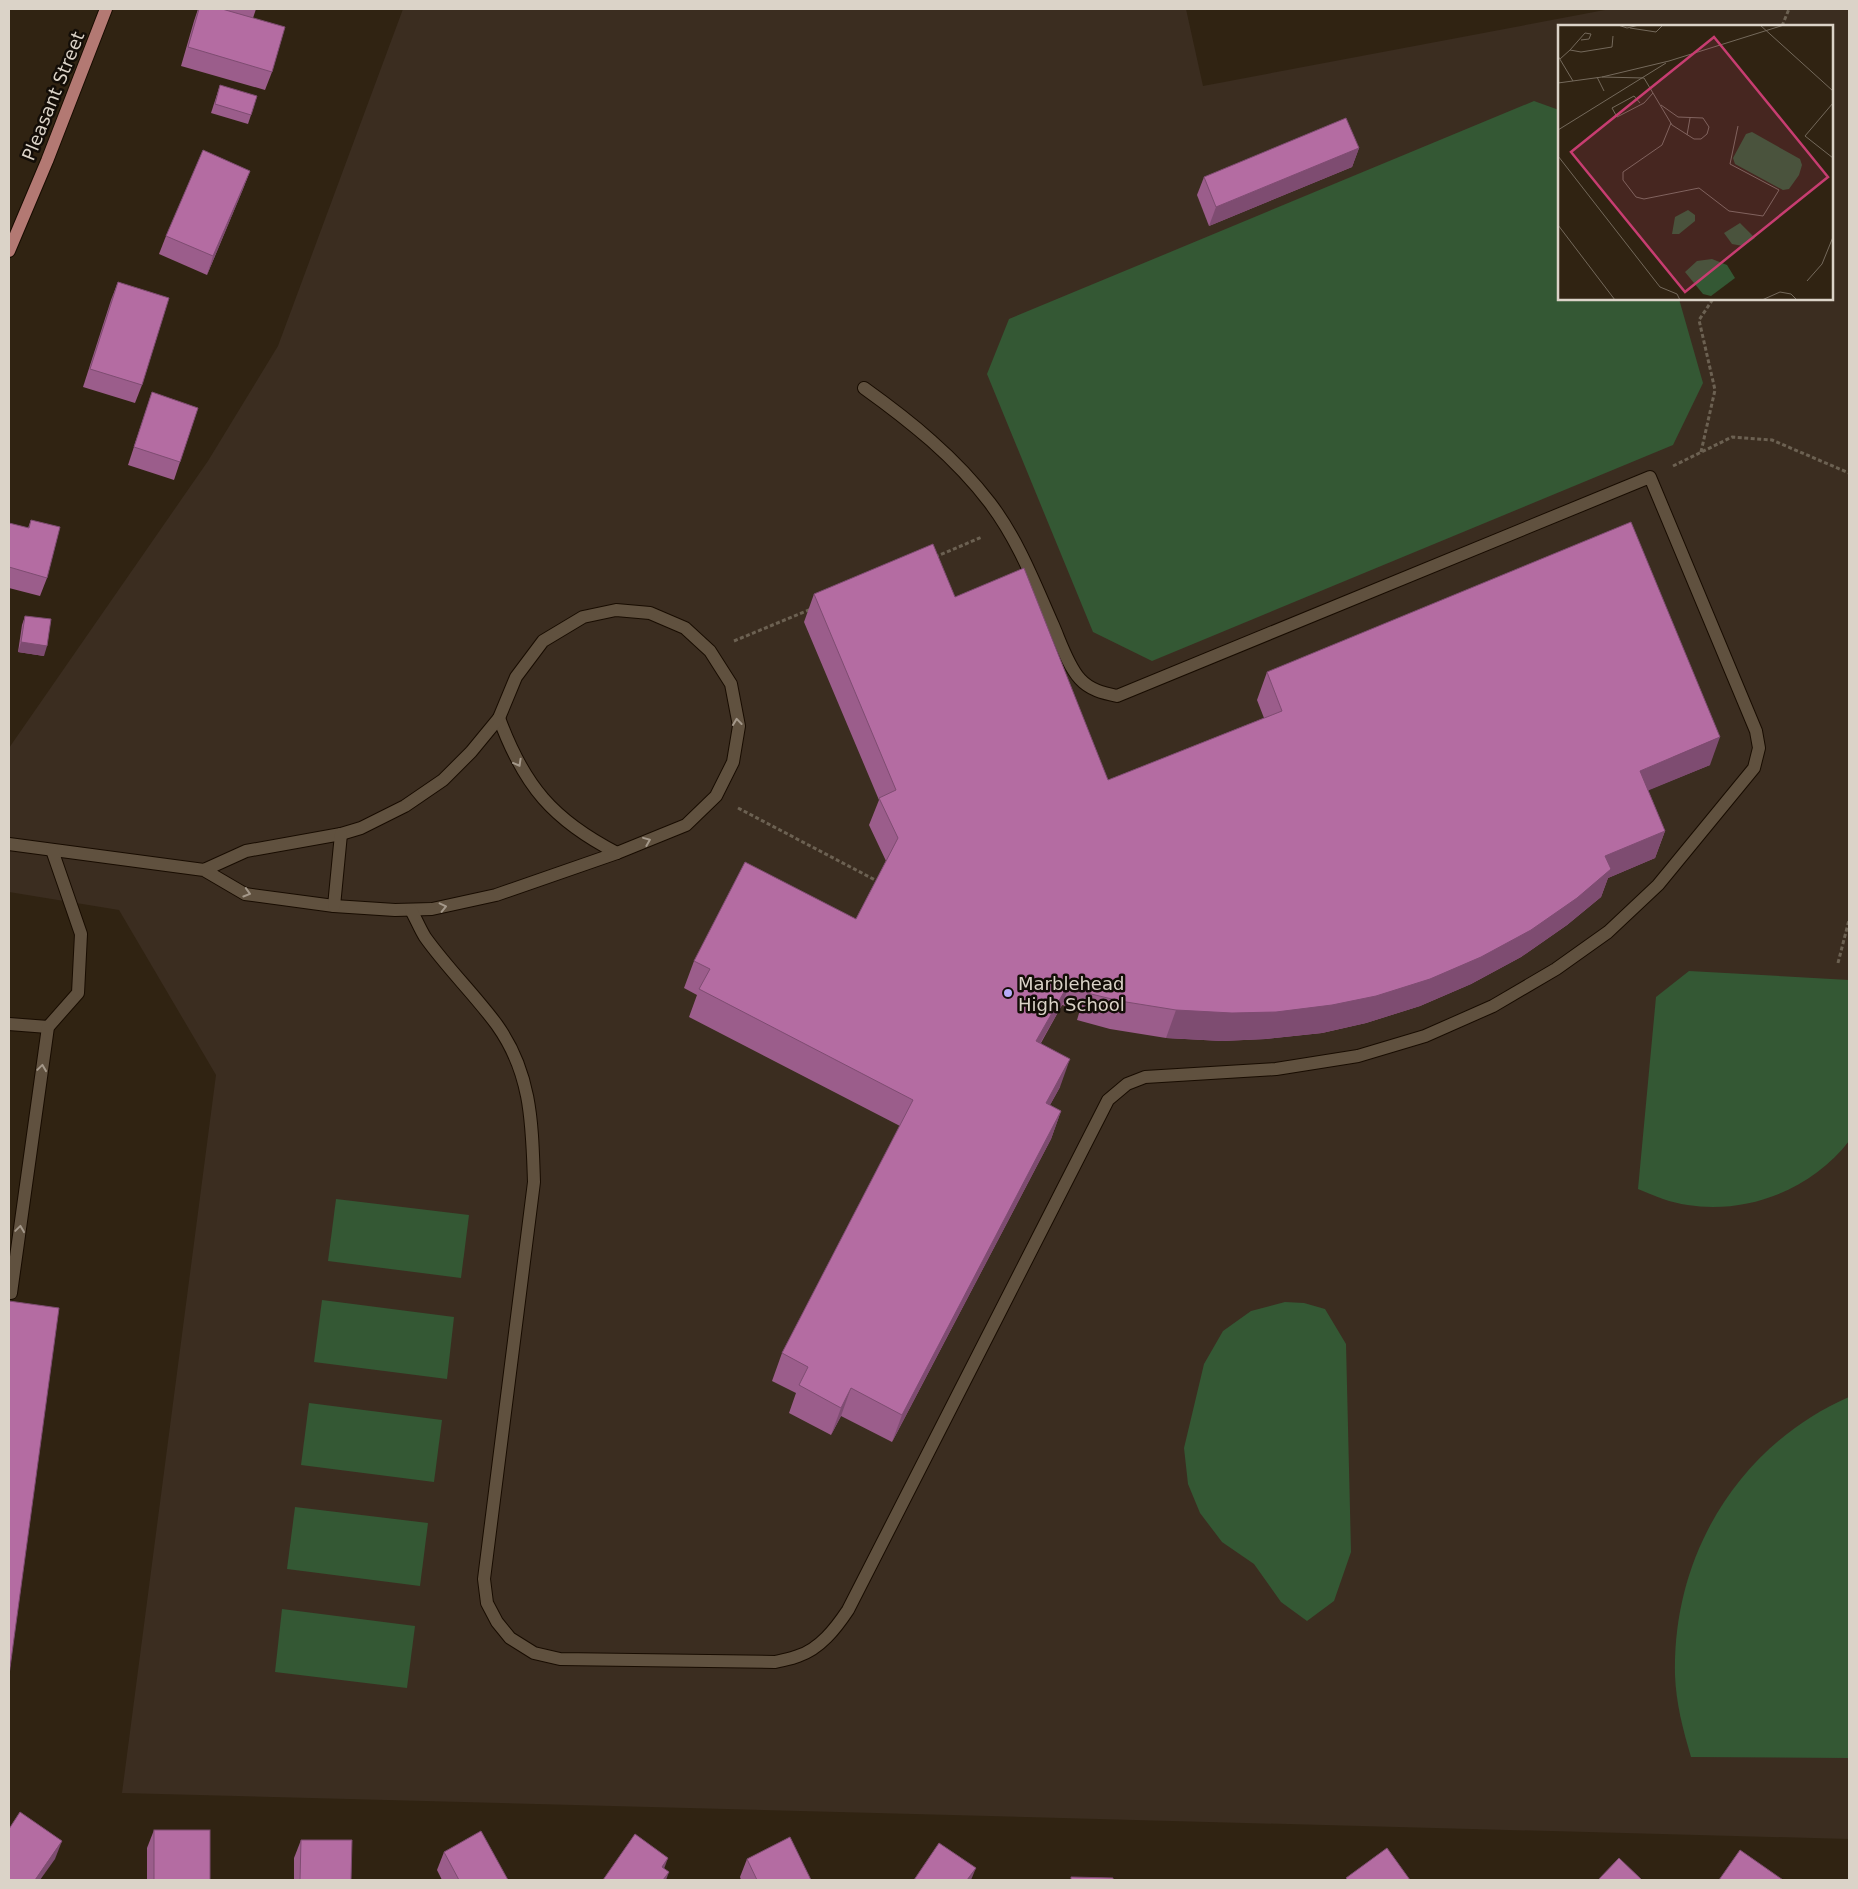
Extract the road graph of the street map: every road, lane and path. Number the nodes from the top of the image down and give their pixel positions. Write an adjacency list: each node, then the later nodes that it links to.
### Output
1 (106, 9): 4 (main road, Pleasant Street)
2 (1789, 9): 3 (path)
3 (1782, 25)
4 (9, 251)
5 (1712, 300): 7 (path)
6 (864, 388): 10 (lane)
7 (1702, 452): 8 (path); 9 (path)
8 (1849, 474)
9 (1650, 477): 10 (lane); 23 (lane)
10 (1007, 526): 11 (path)
11 (926, 560)
12 (818, 606): 13 (path)
13 (710, 651): 14 (lane); 15 (lane, one-way to 13)
14 (499, 718): 16 (lane); 19 (lane, one-way to 19)
15 (716, 796): 19 (lane, one-way to 15); 21 (path)
16 (341, 834): 20 (lane); 22 (lane)
17 (9, 844): 18 (lane)
18 (52, 850): 20 (lane); 27 (lane)
19 (617, 853): 23 (lane, one-way to 19)
20 (204, 870): 22 (lane, one-way to 22)
21 (879, 882)
22 (334, 906): 23 (lane)
23 (412, 910)
24 (1849, 920): 25 (path)
25 (1838, 963)
26 (9, 1024): 27 (lane)
27 (48, 1027): 28 (lane, one-way to 27)
28 (9, 1293)

